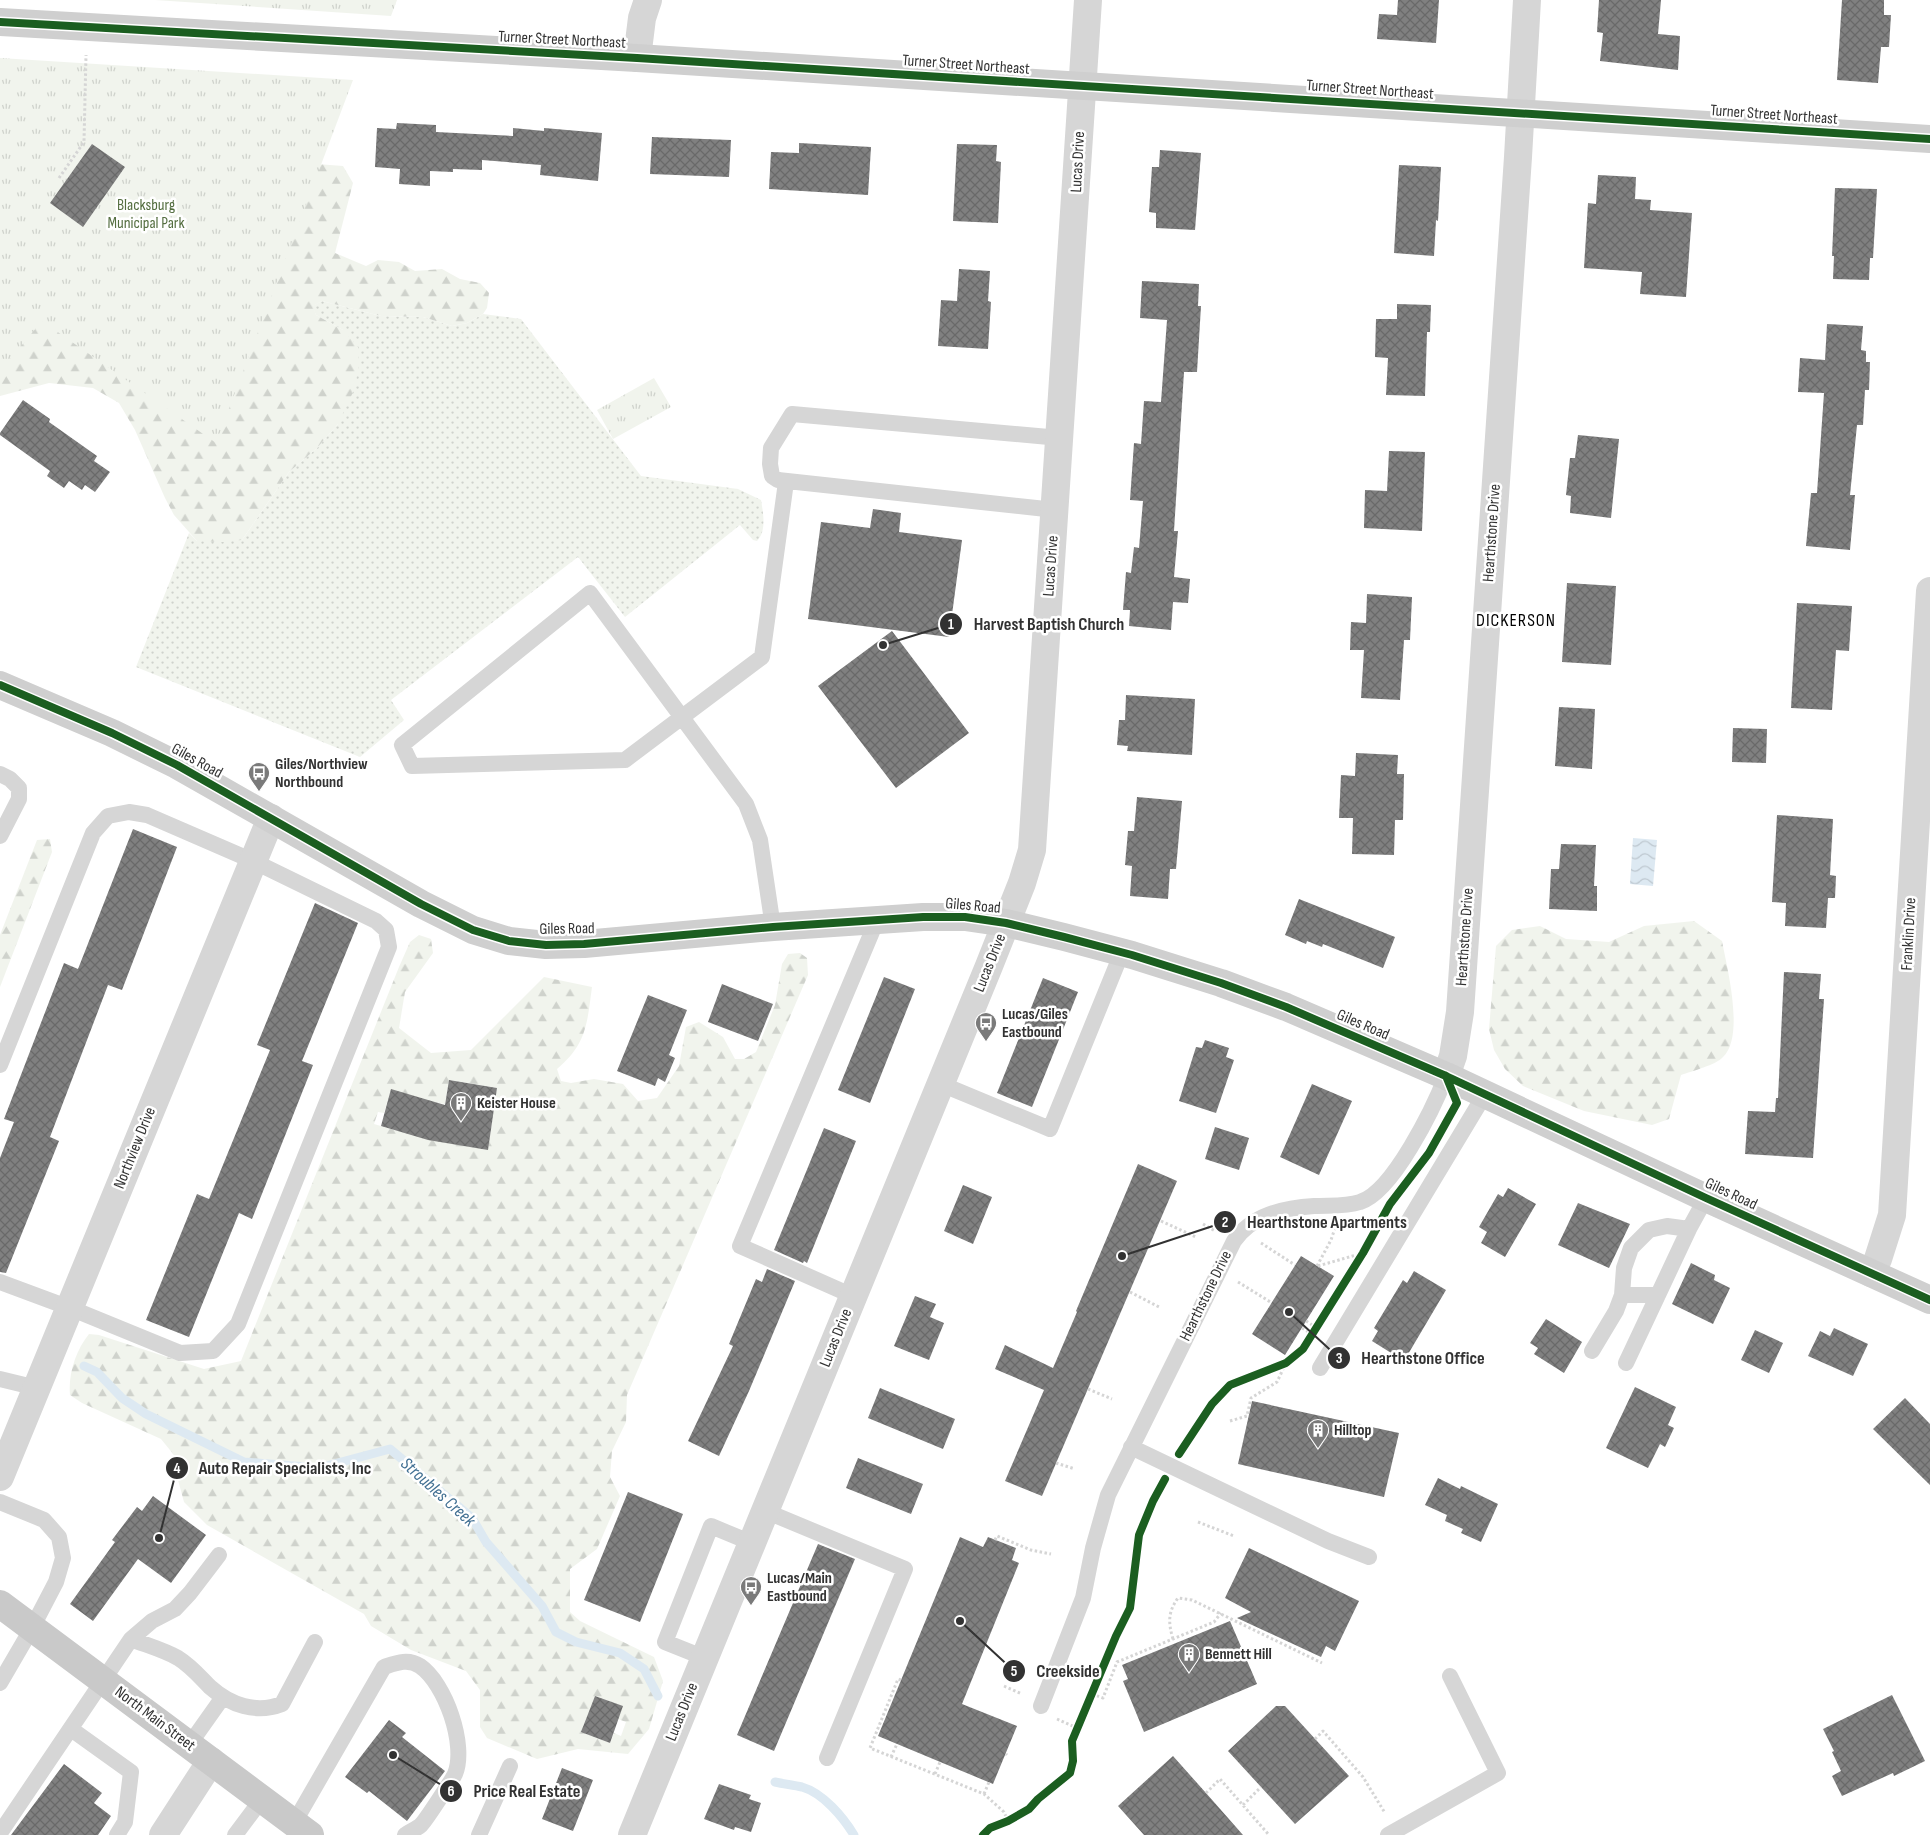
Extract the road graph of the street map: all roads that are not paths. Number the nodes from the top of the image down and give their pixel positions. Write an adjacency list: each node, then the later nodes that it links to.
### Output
1 (648, 0): 5 (street)
2 (1088, 0): 6 (street, Lucas Drive)
3 (1527, 0): 7 (street, Hearthstone Drive)
4 (0, 22): 5 (street, Turner Street Northeast)
5 (637, 58): 6 (street, Turner Street Northeast)
6 (1083, 86): 7 (street, Turner Street Northeast); 9 (street, Lucas Drive)
7 (1520, 113): 8 (street, Turner Street Northeast); 25 (street, Hearthstone Drive)
8 (1930, 139)
9 (1060, 438): 10 (lane); 11 (street, Lucas Drive)
10 (786, 482): 11 (lane); 14 (lane)
11 (1055, 510): 21 (street, Lucas Drive)
12 (1930, 591): 16 (street, Franklin Drive)
13 (0, 685): 17 (street, Giles Road)
14 (682, 718): 14 (lane); 22 (lane)
15 (0, 774): 18 (lane)
16 (1924, 774): 30 (street, Franklin Drive)
17 (271, 818): 19 (street, Northview Drive); 22 (street, Giles Road)
18 (0, 836)
19 (253, 861): 24 (lane); 36 (street, Northview Drive); 36 (lane)
20 (877, 920): 21 (street, Giles Road); 22 (street, Giles Road); 34 (lane)
21 (1006, 923): 23 (street, Giles Road); 26 (street, Lucas Drive)
22 (773, 927)
23 (1122, 952): 25 (street, Giles Road); 26 (lane)
24 (0, 1065)
25 (1446, 1076): 27 (street, Giles Road); 42 (lane, Hearthstone Drive)
26 (941, 1084): 34 (street, Lucas Drive)
27 (1485, 1094): 28 (street, Giles Road); 39 (lane)
28 (1706, 1198): 29 (lane); 30 (street, Giles Road)
29 (1689, 1229): 32 (lane); 33 (lane)
30 (1871, 1273): 35 (street, Giles Road)
31 (0, 1282): 36 (lane)
32 (1622, 1295): 33 (lane); 37 (lane)
33 (1658, 1295): 38 (lane)
34 (853, 1296): 45 (street, Lucas Drive)
35 (1930, 1300)
36 (70, 1308): 41 (street, Northview Drive)
37 (1592, 1351)
38 (1626, 1363)
39 (1320, 1368)
40 (0, 1379): 41 (lane)
41 (36, 1388): 43 (street, Northview Drive)
42 (1131, 1447): 48 (lane); 58 (lane, Hearthstone Drive)
43 (0, 1477)
44 (0, 1502): 50 (lane)
45 (765, 1511): 46 (street, Lucas Drive); 61 (lane)
46 (752, 1543): 53 (street, Lucas Drive); 53 (lane)
47 (219, 1555): 51 (lane)
48 (1369, 1557)
49 (0, 1604): 50 (main road, North Main Street)
50 (32, 1628): 55 (main road, North Main Street); 56 (lane)
51 (131, 1639): 55 (lane); 57 (lane)
52 (315, 1642): 57 (lane)
53 (705, 1658): 72 (street, Lucas Drive)
54 (1450, 1676): 73 (lane)
55 (103, 1680): 59 (lane); 60 (main road, North Main Street)
56 (0, 1683)
57 (223, 1697): 60 (lane)
58 (1041, 1706)
59 (71, 1728): 66 (lane); 68 (lane)
60 (189, 1745): 62 (main road, North Main Street)
61 (827, 1758)
62 (211, 1761): 64 (main road, North Main Street); 67 (street)
63 (510, 1766): 71 (lane)
64 (262, 1799): 65 (main road, North Main Street); 69 (lane)
65 (302, 1829): 70 (lane)
66 (0, 1833)
67 (165, 1834)
68 (117, 1835)
69 (235, 1835)
70 (405, 1835)
71 (479, 1835)
72 (632, 1835)
73 (1388, 1835)

